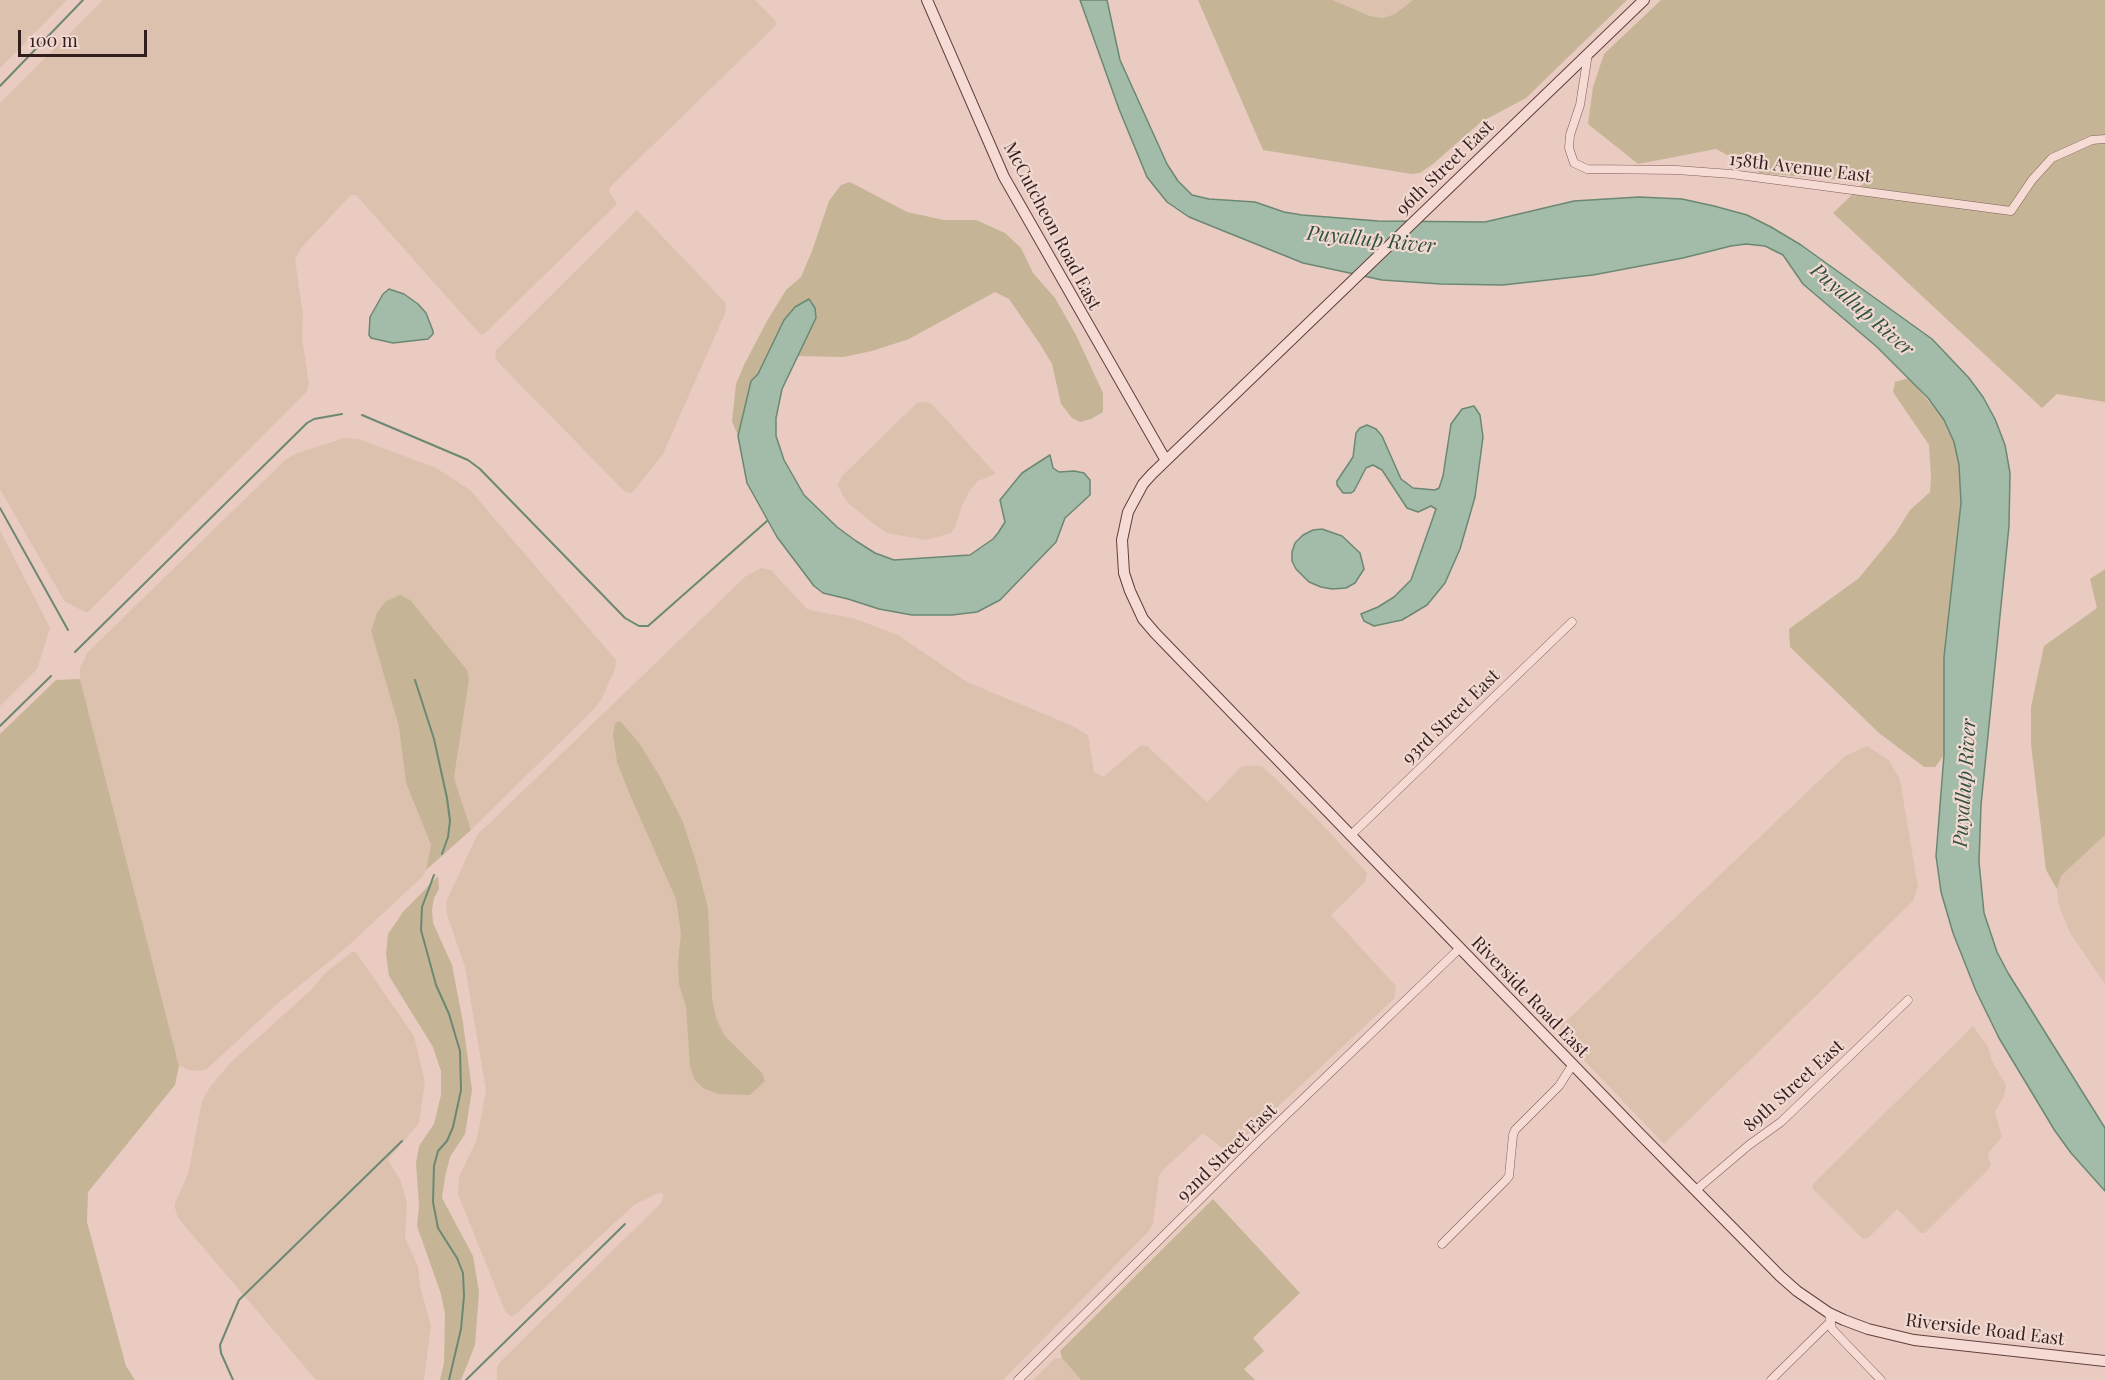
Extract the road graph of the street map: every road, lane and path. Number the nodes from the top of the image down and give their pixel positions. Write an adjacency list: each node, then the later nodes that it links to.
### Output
1 (927, 0): 5 (street, McCutcheon Road East)
2 (1644, 0): 3 (street, 96th Street East)
3 (1588, 54): 4 (street, 158th Avenue East); 5 (street, 96th Street East)
4 (2105, 139)
5 (1165, 459): 7 (street, Riverside Road East)
6 (1572, 622): 7 (street, 93rd Street East)
7 (1352, 835): 8 (street, Riverside Road East)
8 (1460, 949): 10 (street, Riverside Road East); 15 (street, 92nd Street East)
9 (1908, 1000): 11 (street, 89th Street East)
10 (1573, 1064): 11 (street, Riverside Road East); 12 (street)
11 (1696, 1190): 13 (street, Riverside Road East)
12 (1442, 1244)
13 (1830, 1317): 14 (street, Riverside Road East); 16 (street); 17 (street)
14 (2105, 1361)
15 (1018, 1380)
16 (1771, 1380)
17 (1881, 1380)

